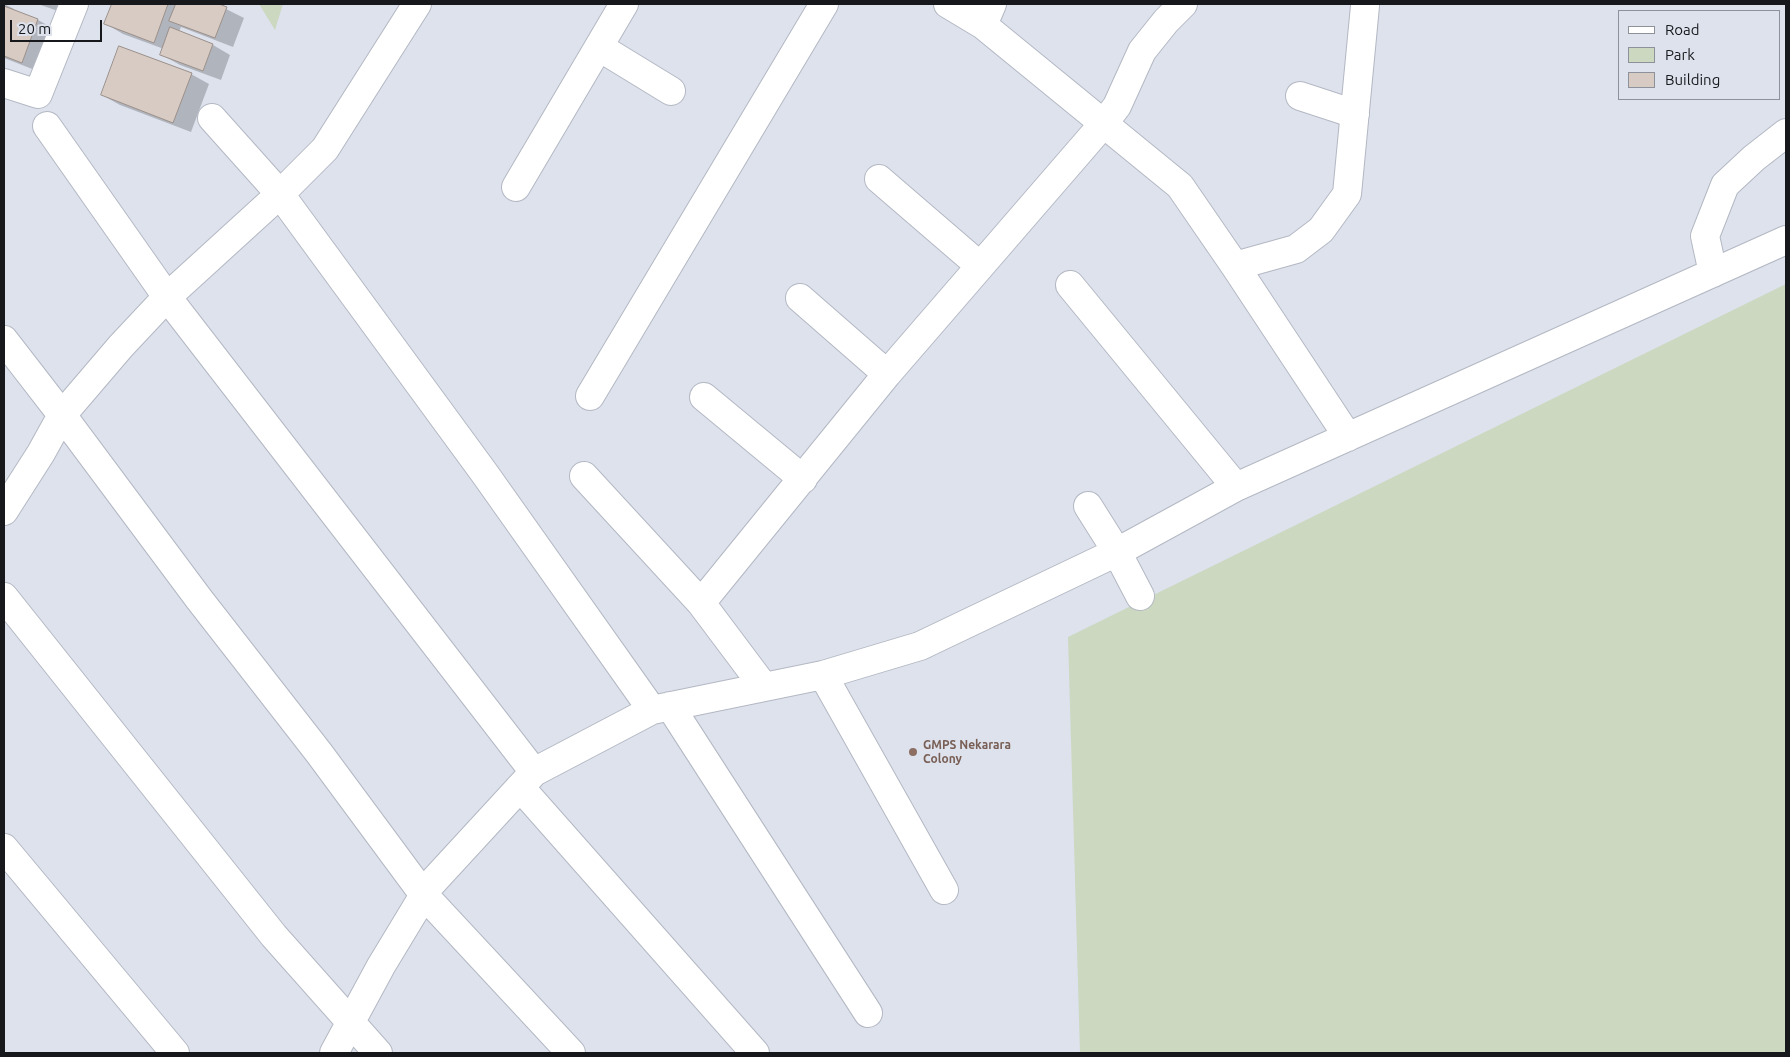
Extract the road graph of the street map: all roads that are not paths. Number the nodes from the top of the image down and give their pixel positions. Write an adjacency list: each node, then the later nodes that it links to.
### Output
1 (74, 4): 10 (street)
2 (417, 4): 20 (street)
3 (624, 4): 9 (street)
4 (824, 4): 30 (street)
5 (948, 4): 8 (street)
6 (1184, 4): 15 (street)
7 (1365, 6): 13 (street)
8 (987, 14): 15 (street)
9 (599, 47): 11 (street); 19 (street)
10 (4, 83)
11 (670, 91)
12 (1300, 96): 13 (street)
13 (1355, 114): 23 (street)
14 (212, 118): 20 (street)
15 (1104, 123): 22 (street); 23 (street)
16 (46, 126): 26 (street)
17 (1786, 133): 24 (street)
18 (879, 179): 22 (street)
19 (516, 187)
20 (280, 194): 26 (street); 45 (street)
21 (1786, 240): 24 (street)
22 (980, 266): 29 (street)
23 (1235, 266): 33 (street)
24 (1713, 273): 33 (street)
25 (1070, 285): 36 (street)
26 (167, 297): 32 (street); 46 (street)
27 (800, 298): 29 (street)
28 (4, 340): 32 (street)
29 (888, 374): 35 (street)
30 (590, 396)
31 (704, 397): 35 (street)
32 (62, 415): 38 (street); 49 (street)
33 (1348, 437): 36 (street)
34 (584, 476): 42 (street)
35 (803, 479): 42 (street)
36 (1236, 487): 39 (street)
37 (1088, 506): 39 (street)
38 (4, 511)
39 (1117, 552): 41 (street); 43 (street)
40 (4, 596): 51 (street)
41 (1140, 596)
42 (701, 603): 44 (street)
43 (823, 675): 44 (street); 48 (street)
44 (764, 687): 45 (street)
45 (661, 708): 46 (street); 50 (street)
46 (527, 780): 49 (street); 56 (street)
47 (4, 848): 52 (street)
48 (944, 890)
49 (424, 895): 51 (street); 55 (street)
50 (868, 1013)
51 (350, 1023): 53 (street); 54 (street)
52 (175, 1053)
53 (334, 1053)
54 (378, 1053)
55 (571, 1053)
56 (756, 1053)

